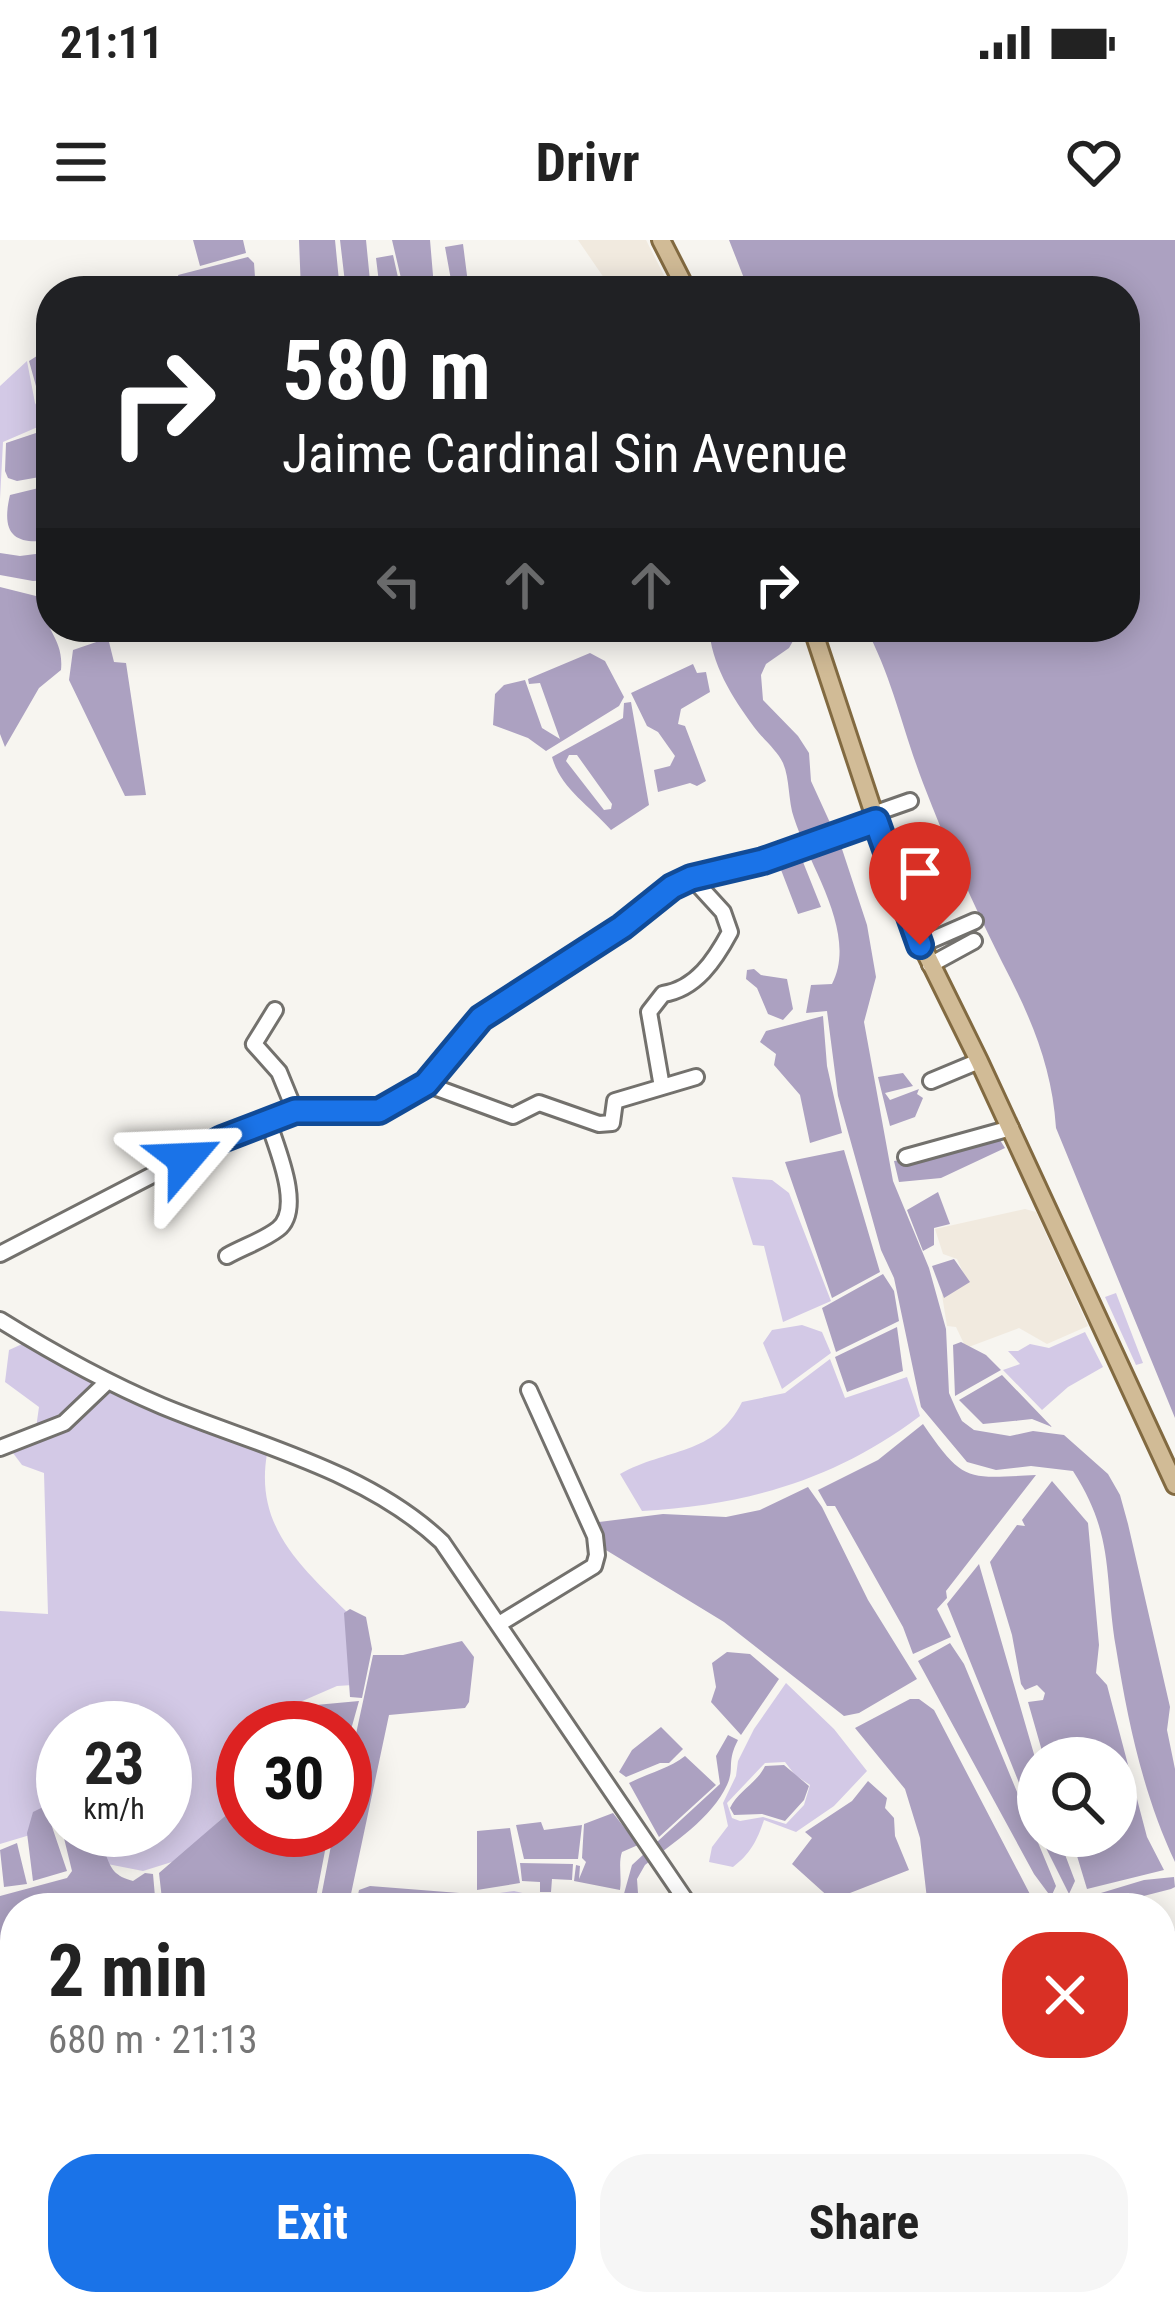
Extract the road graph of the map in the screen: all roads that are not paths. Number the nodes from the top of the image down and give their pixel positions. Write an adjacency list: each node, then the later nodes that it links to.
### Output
1 (661, 240): 2 (main road)
2 (679, 276)
3 (817, 642): 5 (main road)
4 (910, 801): 5 (street)
5 (875, 817): 6 (street); 9 (main road)
6 (691, 878): 15 (street); 16 (street)
7 (975, 921): 9 (street)
8 (974, 941): 10 (street)
9 (920, 945): 10 (main road)
10 (930, 965): 12 (main road)
11 (275, 1010): 17 (street)
12 (979, 1061): 14 (street); 19 (main road)
13 (697, 1077): 16 (street)
14 (932, 1081)
15 (426, 1084): 16 (street); 17 (street)
16 (662, 1087)
17 (295, 1111): 18 (street)
18 (268, 1120): 21 (street); 22 (street)
19 (1011, 1128): 20 (street); 27 (main road)
20 (906, 1157)
21 (0, 1254)
22 (227, 1256)
23 (0, 1320): 24 (street)
24 (107, 1382): 26 (street); 28 (street)
25 (529, 1390): 28 (street)
26 (0, 1448)
27 (1175, 1485)
28 (499, 1624): 29 (street)
29 (681, 1893)

